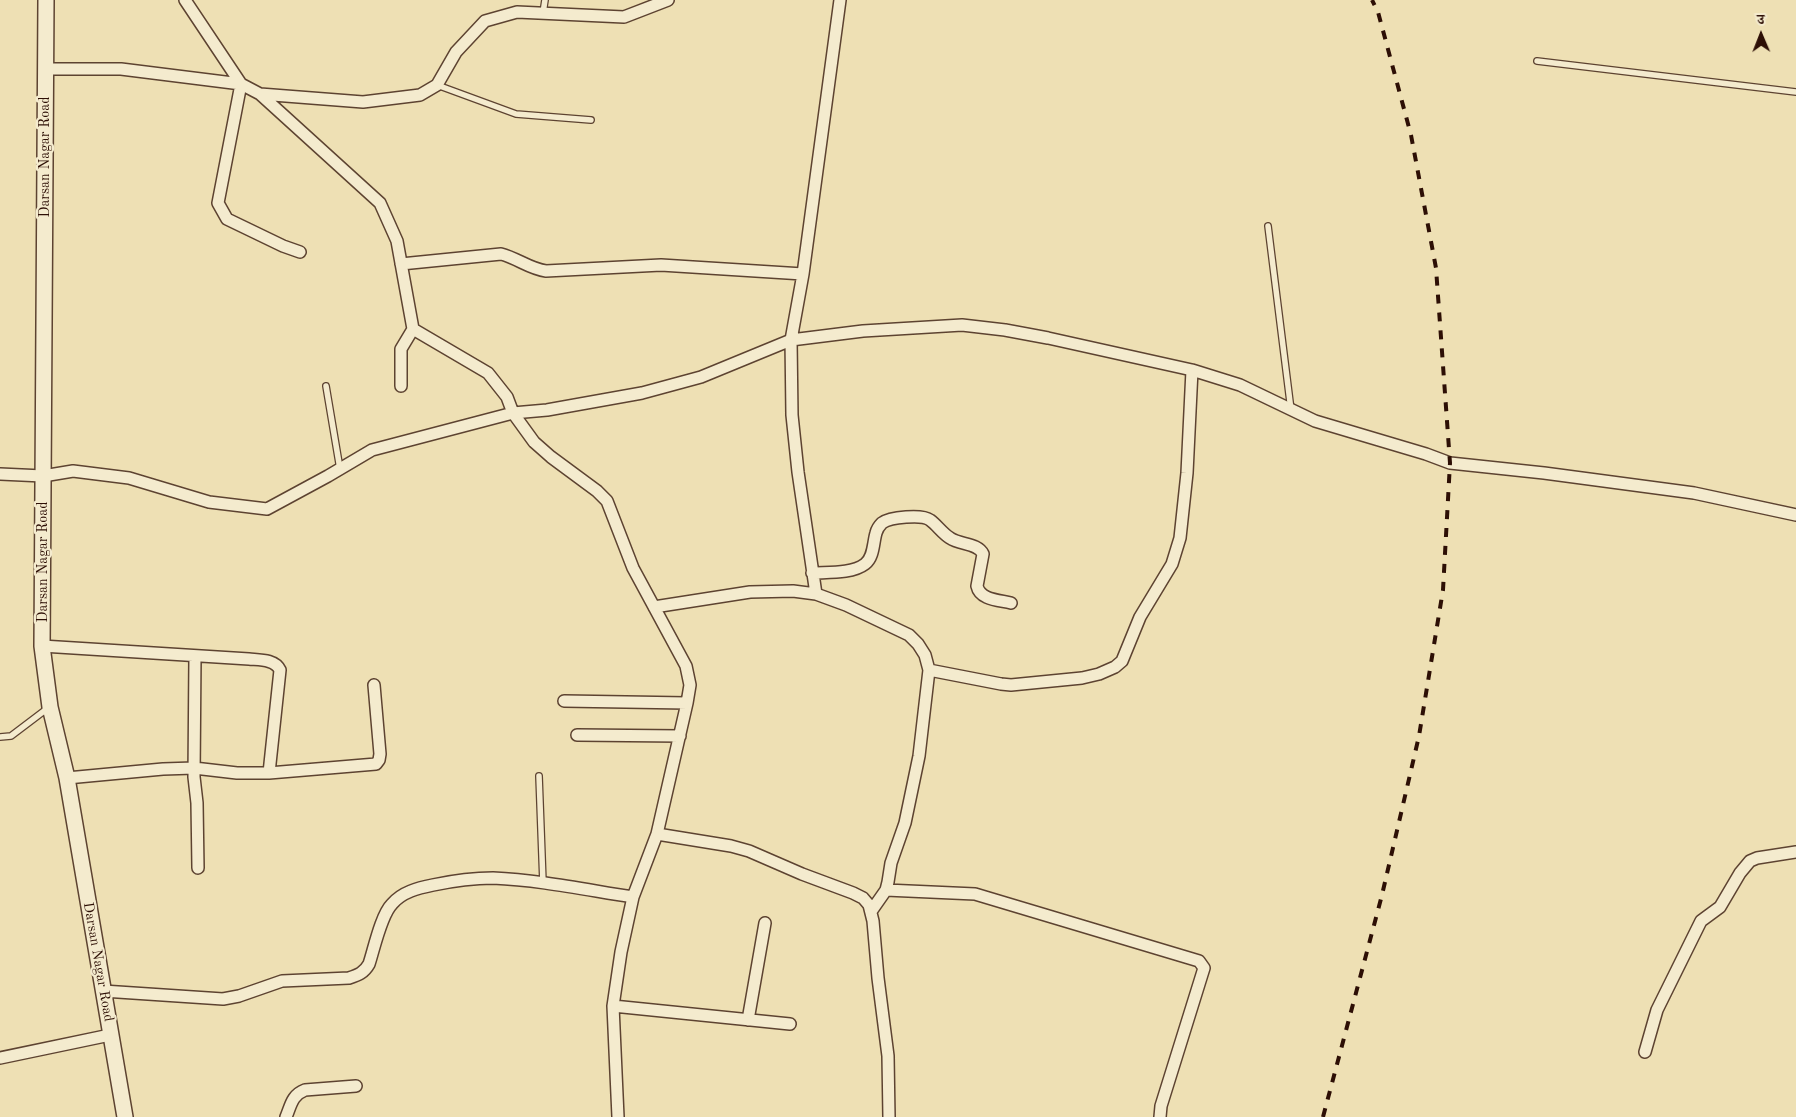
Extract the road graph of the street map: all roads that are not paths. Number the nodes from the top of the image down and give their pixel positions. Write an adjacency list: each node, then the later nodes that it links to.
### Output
1 (46, 0): 8 (street, Darsan Nagar Road)
2 (185, 0): 9 (street)
3 (545, 0): 6 (lane)
4 (668, 0): 6 (street)
5 (840, 0): 17 (street)
6 (543, 13): 10 (street)
7 (1537, 61): 11 (lane)
8 (46, 69): 9 (street); 27 (street, Darsan Nagar Road)
9 (241, 84): 12 (street); 15 (street)
10 (437, 86): 12 (street); 13 (lane)
11 (1796, 92)
12 (260, 94): 16 (street)
13 (591, 120)
14 (1268, 226): 23 (lane)
15 (300, 252)
16 (401, 264): 17 (street); 18 (street)
17 (803, 274): 19 (street)
18 (413, 329): 22 (street); 24 (street)
19 (790, 340): 20 (street); 24 (street); 29 (street)
20 (1192, 370): 23 (street); 35 (street)
21 (326, 386): 25 (lane)
22 (402, 386)
23 (1291, 411): 28 (street)
24 (513, 414): 25 (street); 32 (street)
25 (340, 469): 27 (street)
26 (0, 474): 27 (street)
27 (44, 476): 33 (street, Darsan Nagar Road)
28 (1796, 515)
29 (812, 573): 30 (street); 31 (street)
30 (816, 594): 32 (street); 35 (street)
31 (1011, 603)
32 (654, 607): 38 (street)
33 (42, 646): 34 (street); 39 (street, Darsan Nagar Road)
34 (195, 656): 43 (street); 44 (street)
35 (929, 670): 51 (street)
36 (374, 685): 44 (street)
37 (564, 701): 38 (street)
38 (687, 703): 41 (street)
39 (50, 707): 42 (lane); 46 (street, Darsan Nagar Road)
40 (577, 735): 41 (street)
41 (680, 736): 47 (street)
42 (0, 737)
43 (194, 768): 44 (street); 46 (street); 49 (street)
44 (269, 774)
45 (539, 776): 50 (lane)
46 (67, 778): 55 (street, Darsan Nagar Road)
47 (657, 834): 52 (street); 53 (street)
48 (1796, 852): 60 (street)
49 (198, 868)
50 (544, 884): 52 (street); 55 (street)
51 (886, 890): 53 (street); 67 (street)
52 (633, 897): 56 (street)
53 (872, 910): 66 (street)
54 (765, 923): 57 (street)
55 (103, 991): 59 (street, Darsan Nagar Road)
56 (613, 1006): 57 (street); 65 (street)
57 (748, 1020): 58 (street)
58 (790, 1024)
59 (110, 1035): 61 (street); 63 (street, Darsan Nagar Road)
60 (1644, 1052)
61 (0, 1058)
62 (356, 1086): 64 (street)
63 (125, 1117)
64 (286, 1117)
65 (618, 1117)
66 (889, 1117)
67 (1160, 1117)

